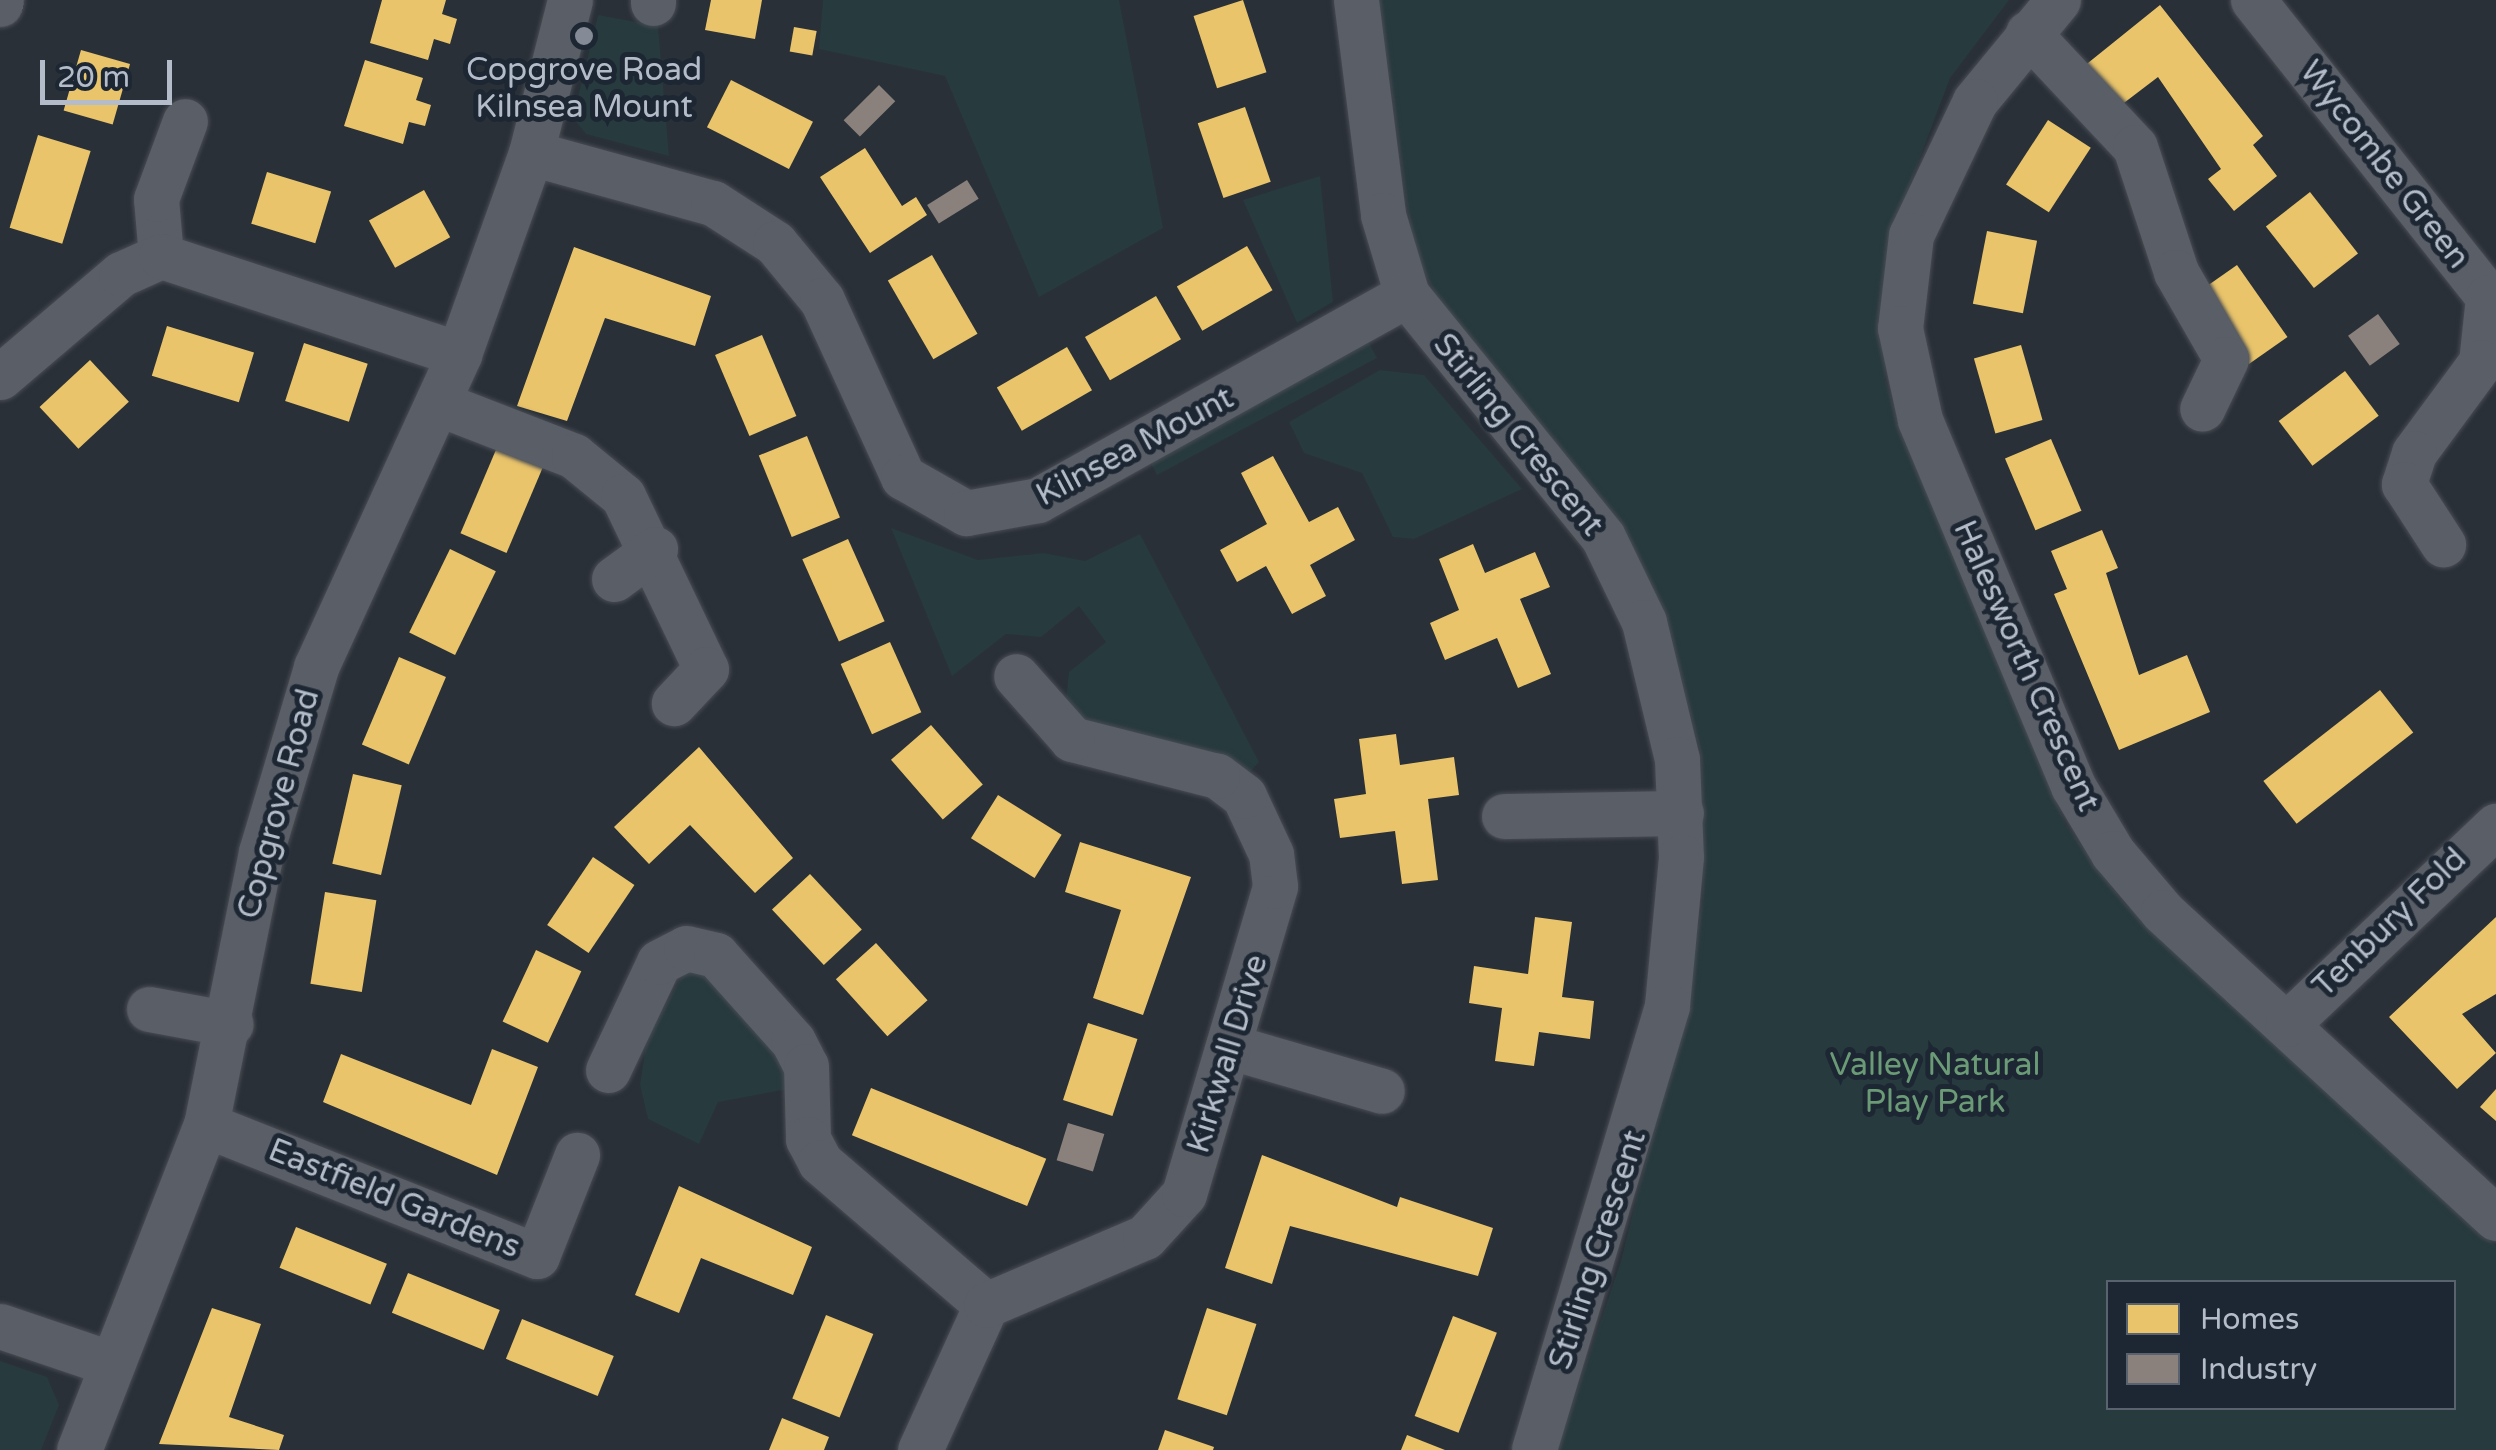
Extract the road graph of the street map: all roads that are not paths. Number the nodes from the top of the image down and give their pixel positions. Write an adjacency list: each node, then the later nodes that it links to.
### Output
1 (570, 0): 7 (street, Copgrove Road)
2 (1356, 0): 9 (street, Stirling Crescent)
3 (2058, 0): 5 (street, Halesworth Crescent)
4 (2253, 0): 14 (street, Wycombe Green)
5 (2028, 34): 13 (street); 24 (street, Halesworth Crescent)
6 (185, 121): 8 (street)
7 (531, 154): 9 (street, Kilnsea Mount); 10 (street, Copgrove Road)
8 (161, 256): 10 (street); 11 (street)
9 (1407, 295): 19 (street, Stirling Crescent)
10 (459, 354): 12 (street, Copgrove Road)
11 (0, 377)
12 (440, 404): 15 (street); 23 (street, Copgrove Road)
13 (2202, 409)
14 (2442, 544)
15 (655, 548): 16 (street); 18 (street)
16 (614, 579)
17 (1016, 676): 25 (street, Kirkwall Drive)
18 (674, 704)
19 (1681, 813): 20 (street); 36 (street, Stirling Crescent)
20 (1504, 816)
21 (2496, 826): 24 (street, Tenbury Fold)
22 (149, 1009): 23 (street)
23 (231, 1024): 28 (street, Copgrove Road)
24 (2287, 1024): 30 (street, Halesworth Crescent)
25 (1231, 1047): 27 (street); 31 (street, Kirkwall Drive)
26 (608, 1070): 31 (street)
27 (1382, 1091)
28 (206, 1124): 29 (street, Eastfield Gardens); 33 (street, Copgrove Road)
29 (576, 1155)
30 (2496, 1218)
31 (986, 1305): 35 (street)
32 (0, 1326): 33 (street)
33 (112, 1364): 34 (street, Copgrove Road)
34 (80, 1450)
35 (920, 1450)
36 (1534, 1450)

